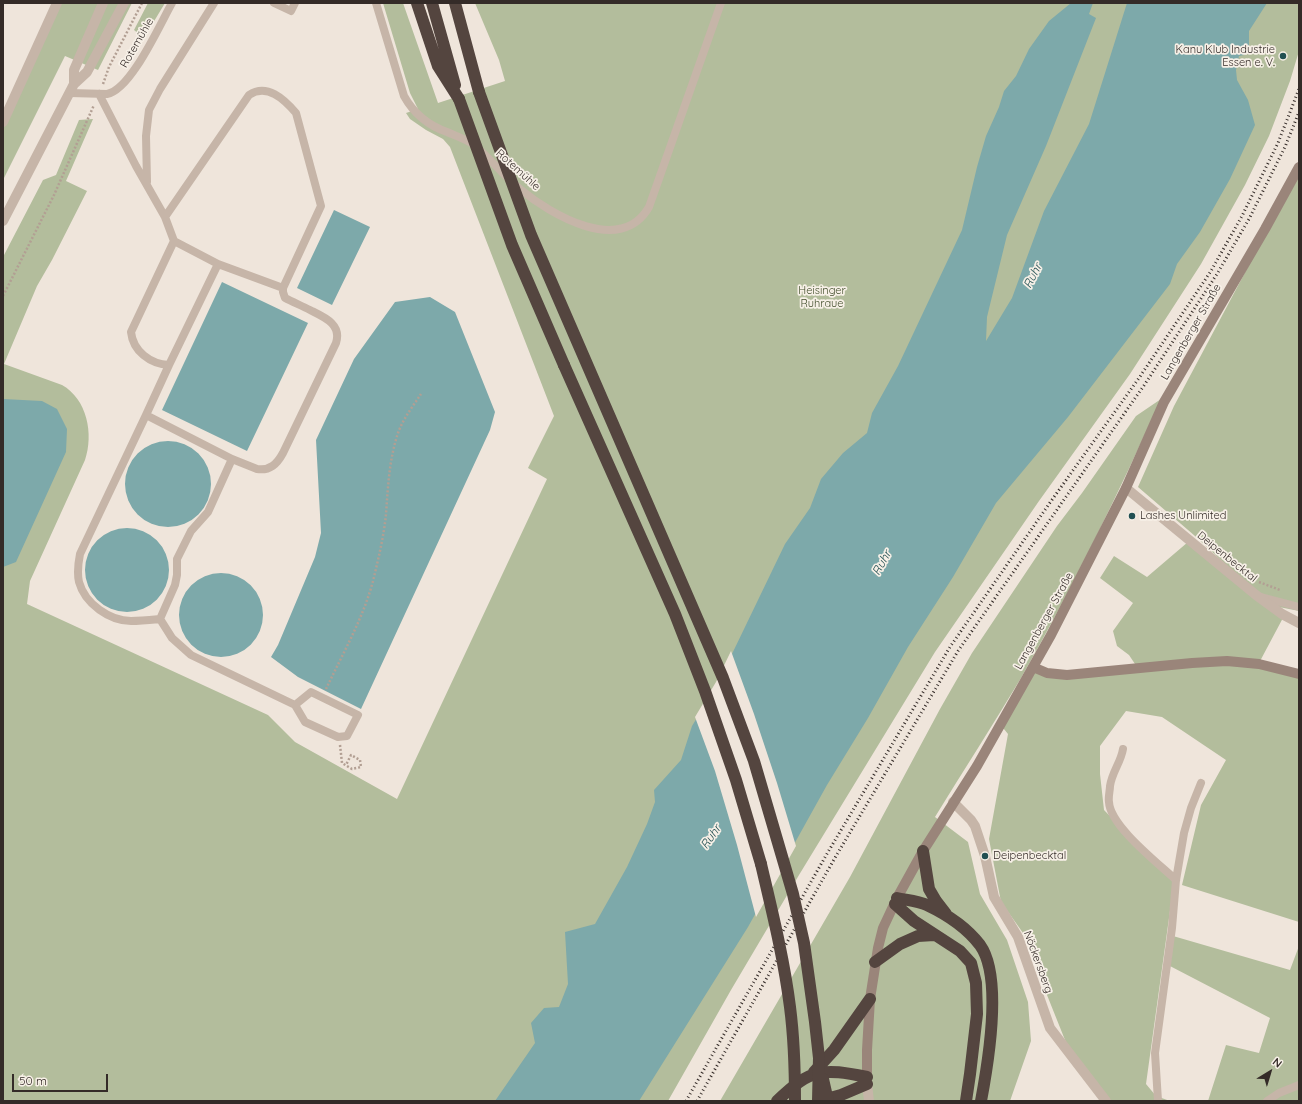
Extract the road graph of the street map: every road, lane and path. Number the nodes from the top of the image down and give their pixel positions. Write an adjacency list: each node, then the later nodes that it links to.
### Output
1 (57, 3): 17 (street)
2 (104, 3): 14 (street)
3 (124, 3): 14 (street)
4 (142, 3): 15 (path)
5 (172, 3): 15 (lane, Rotemühle)
6 (214, 3): 19 (lane)
7 (274, 3): 8 (lane)
8 (295, 3)
9 (376, 3): 13 (lane, Rotemühle)
10 (417, 3): 16 (highway)
11 (432, 3): 16 (highway)
12 (455, 3): 53 (highway, bridge)
13 (721, 3)
14 (72, 88): 15 (lane, Rotemühle); 21 (street)
15 (99, 94): 19 (lane); 25 (path)
16 (459, 99): 58 (highway, bridge)
17 (3, 122)
18 (1299, 167): 30 (main road, Langenberger Straße)
19 (146, 183): 20 (lane)
20 (165, 217): 22 (lane); 24 (lane)
21 (3, 220)
22 (174, 241): 23 (lane); 26 (lane)
23 (218, 264): 24 (lane); 26 (lane)
24 (283, 288): 29 (lane)
25 (3, 296)
26 (169, 364): 28 (lane)
27 (421, 394): 39 (path)
28 (146, 415): 29 (lane); 35 (lane)
29 (232, 459): 35 (lane)
30 (1126, 488): 33 (street, Deipenbecktal); 37 (main road, Langenberger Straße)
31 (1253, 579): 32 (path)
32 (1286, 592)
33 (1256, 596): 34 (lane); 36 (street, Deipenbecktal)
34 (1299, 608)
35 (160, 619): 40 (lane)
36 (1299, 623)
37 (1033, 667): 38 (main road); 45 (main road, Langenberger Straße)
38 (1299, 674)
39 (321, 697): 40 (lane); 40 (lane)
40 (295, 705)
41 (340, 741): 43 (path)
42 (1123, 749): 47 (lane)
43 (346, 765): 43 (path)
44 (1201, 783): 47 (lane)
45 (953, 802): 46 (main road, Langenberger Straße); 64 (street, Nöckersberg)
46 (923, 851): 48 (main road, Langenberger Straße); 49 (highway)
47 (1176, 880): 65 (lane)
48 (896, 901): 49 (highway); 50 (highway); 51 (main road, Langenberger Straße)
49 (951, 919): 63 (highway)
50 (934, 935): 51 (highway); 62 (highway)
51 (876, 962): 52 (main road, Langenberger Straße)
52 (870, 999): 54 (highway); 55 (main road, Langenberger Straße)
53 (819, 1058): 59 (highway, bridge); 60 (highway, bridge)
54 (812, 1074): 55 (highway); 57 (highway)
55 (867, 1080): 59 (highway); 61 (street, Langenberger Straße)
56 (1299, 1085): 66 (lane)
57 (777, 1101)
58 (795, 1101)
59 (819, 1101)
60 (828, 1101)
61 (868, 1101)
62 (966, 1101)
63 (981, 1101)
64 (1106, 1101)
65 (1158, 1101)
66 (1267, 1101)

